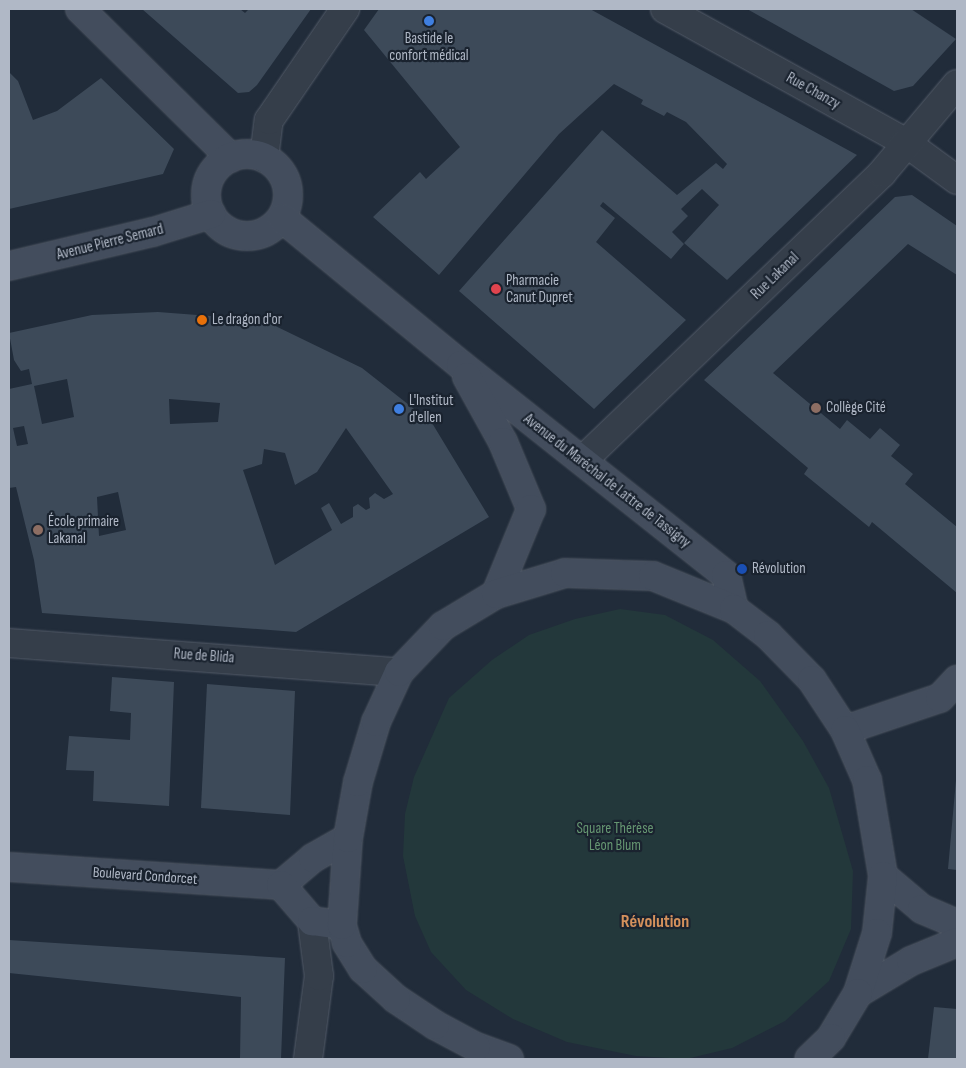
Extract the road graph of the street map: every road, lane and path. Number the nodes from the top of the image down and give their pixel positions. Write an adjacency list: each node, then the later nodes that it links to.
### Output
1 (80, 9): 6 (main road)
2 (344, 9): 7 (street)
3 (665, 9): 5 (street, Rue Chanzy)
4 (957, 84): 5 (street, Rue Lakanal)
5 (905, 142): 8 (street, Rue Chanzy); 13 (street, Rue Lakanal)
6 (231, 158): 7 (main road); 9 (main road)
7 (264, 158): 10 (main road)
8 (957, 180)
9 (211, 214): 10 (main road); 11 (main road, Avenue Pierre Semard)
10 (282, 218): 12 (main road, Avenue du Maréchal de Lattre de Tassigny)
11 (9, 266)
12 (461, 366): 13 (main road, Avenue du Maréchal de Lattre de Tassigny); 14 (main road, Avenue du Maréchal de Lattre de Tassigny)
13 (583, 460): 15 (main road, Avenue du Maréchal de Lattre de Tassigny)
14 (496, 594): 15 (main road); 17 (main road)
15 (734, 609): 19 (main road)
16 (9, 643): 17 (street, Rue de Blida)
17 (399, 672): 20 (main road)
18 (957, 680): 19 (main road)
19 (845, 730): 22 (main road)
20 (348, 838): 23 (main road); 26 (main road)
21 (9, 867): 23 (main road, Boulevard Condorcet)
22 (883, 876): 25 (main road); 29 (main road)
23 (281, 885): 24 (main road)
24 (312, 921): 26 (main road); 28 (street)
25 (957, 924)
26 (345, 934): 28 (street); 32 (main road)
27 (957, 942): 29 (main road)
28 (319, 976): 31 (street)
29 (858, 994): 30 (main road)
30 (820, 1057)
31 (308, 1059)
32 (510, 1059)

